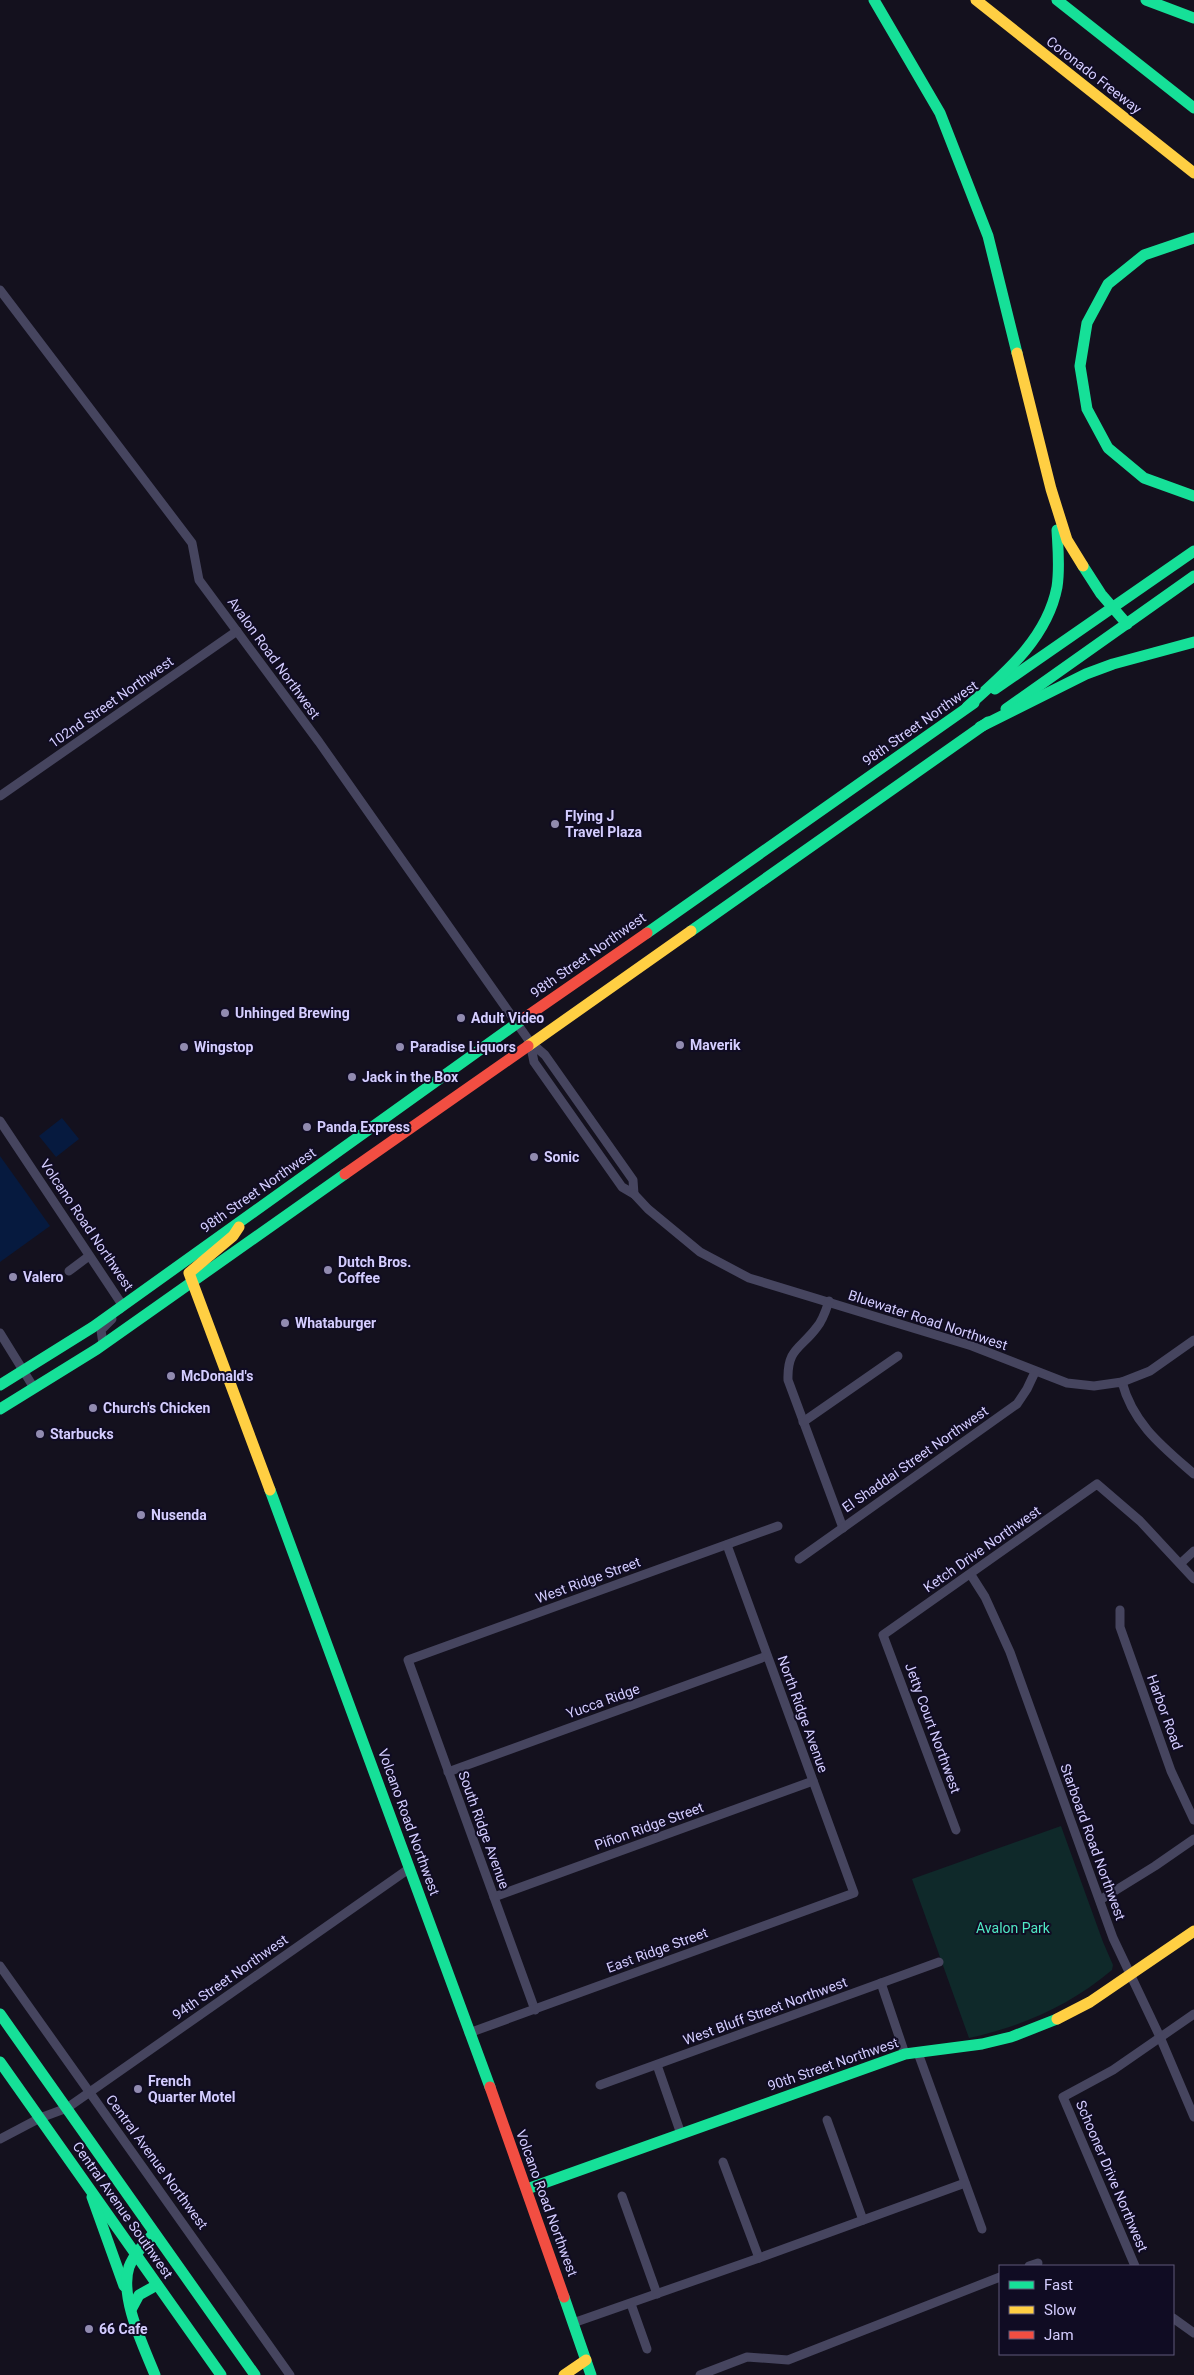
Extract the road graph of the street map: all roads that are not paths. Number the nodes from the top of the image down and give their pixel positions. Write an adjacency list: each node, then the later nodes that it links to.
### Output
1 (874, 0): 10 (main road)
2 (976, 0): 7 (main road, Coronado Freeway)
3 (1057, 0): 6 (main road)
4 (1146, 0): 5 (main road)
5 (1194, 18)
6 (1194, 108)
7 (1194, 173)
8 (1194, 238): 11 (main road)
9 (0, 290): 16 (street, Avalon Road Northwest)
10 (1051, 489): 14 (main road); 18 (main road)
11 (1194, 496)
12 (1194, 551): 14 (main road, 98th Street Northwest)
13 (1194, 576): 15 (main road)
14 (1113, 610): 15 (main road); 18 (main road, 98th Street Northwest)
15 (1127, 624): 19 (main road)
16 (237, 631): 20 (street, 102nd Street Northwest); 21 (street, Avalon Road Northwest)
17 (1194, 642): 19 (main road)
18 (968, 707): 21 (main road, 98th Street Northwest)
19 (980, 727): 22 (main road)
20 (0, 796)
21 (517, 1024): 22 (street, Avalon Road Northwest); 25 (main road, 98th Street Northwest)
22 (530, 1042): 24 (street, Bluewater Road Northwest); 24 (street, Bluewater Road Northwest); 28 (main road)
23 (0, 1121): 26 (street, Volcano Road Northwest)
24 (634, 1194): 30 (street, Bluewater Road Northwest)
25 (242, 1219): 28 (main road); 29 (main road, 98th Street Northwest)
26 (89, 1256): 27 (street); 31 (street, Volcano Road Northwest)
27 (69, 1271)
28 (193, 1281): 35 (main road); 62 (main road, Volcano Road Northwest)
29 (157, 1282): 31 (main road, 98th Street Northwest); 32 (main road)
30 (829, 1302): 38 (street, Bluewater Road Northwest); 43 (street)
31 (123, 1306): 32 (street, Volcano Road Northwest); 37 (main road, 98th Street Northwest)
32 (102, 1330): 35 (street)
33 (0, 1334): 37 (street)
34 (1194, 1340): 39 (street, Bluewater Road Northwest)
35 (104, 1344): 41 (main road)
36 (898, 1356): 43 (street)
37 (23, 1371): 40 (main road, 98th Street Northwest); 41 (street)
38 (1035, 1372): 39 (street, Bluewater Road Northwest); 46 (street, El Shaddai Street Northwest)
39 (1122, 1382): 44 (street)
40 (0, 1385)
41 (34, 1388): 42 (main road)
42 (0, 1409)
43 (803, 1422): 46 (street)
44 (1194, 1474)
45 (778, 1526): 47 (street, West Ridge Street)
46 (843, 1528): 49 (street, El Shaddai Street Northwest)
47 (727, 1545): 55 (street, North Ridge Avenue); 56 (street, West Ridge Street)
48 (1194, 1552): 50 (street)
49 (798, 1559)
50 (1181, 1563): 51 (street, Ketch Drive Northwest); 52 (street)
51 (971, 1574): 54 (street, Ketch Drive Northwest); 65 (street, Starboard Road Northwest)
52 (1194, 1579)
53 (1120, 1610): 59 (street, Harbor Road)
54 (883, 1635): 60 (street, Jetty Court Northwest)
55 (767, 1656): 57 (street, Yucca Ridge); 58 (street, North Ridge Avenue)
56 (408, 1660): 57 (street, South Ridge Avenue)
57 (448, 1772): 64 (street, South Ridge Avenue)
58 (813, 1781): 63 (street, North Ridge Avenue); 64 (street, Piñon Ridge Street)
59 (1194, 1820)
60 (956, 1830)
61 (1194, 1839): 65 (street)
62 (410, 1868): 74 (main road, Volcano Road Northwest); 81 (street, 94th Street Northwest)
63 (854, 1893): 71 (street, East Ridge Street)
64 (494, 1897): 71 (street, South Ridge Avenue)
65 (1100, 1900): 69 (street, Starboard Road Northwest)
66 (1194, 1931): 69 (main road, 90th Street Northwest)
67 (938, 1962): 70 (street, West Bluff Street Northwest)
68 (0, 1966): 81 (street, Central Avenue Northwest)
69 (1130, 1974): 75 (street, Starboard Road Northwest); 76 (main road, 90th Street Northwest)
70 (880, 1983): 77 (street); 79 (street, West Bluff Street Northwest)
71 (535, 2010): 74 (street, East Ridge Street)
72 (0, 2014): 82 (main road)
73 (1194, 2014): 75 (street)
74 (469, 2033): 91 (main road, Volcano Road Northwest)
75 (1160, 2037): 83 (street, Starboard Road Northwest); 100 (street, Schooner Drive Northwest)
76 (918, 2053): 77 (main road, 90th Street Northwest); 89 (street)
77 (905, 2054): 86 (main road, 90th Street Northwest)
78 (0, 2062): 84 (main road, Central Avenue Southwest)
79 (657, 2065): 80 (street, West Bluff Street Northwest); 86 (street)
80 (600, 2085)
81 (88, 2093): 82 (street, 94th Street Northwest); 114 (street, Central Avenue Northwest)
82 (67, 2108): 84 (street, 94th Street Northwest); 95 (main road)
83 (1194, 2117)
84 (40, 2118): 87 (street, 94th Street Northwest); 90 (main road, Central Avenue Southwest)
85 (827, 2120): 93 (street)
86 (681, 2134): 91 (main road, 90th Street Northwest)
87 (0, 2139)
88 (723, 2162): 97 (street)
89 (965, 2183): 93 (street); 94 (street)
90 (89, 2188): 96 (main road, Central Avenue Southwest); 104 (main road)
91 (526, 2189): 107 (main road, Volcano Road Northwest)
92 (622, 2196): 103 (street)
93 (863, 2220): 97 (street)
94 (982, 2228)
95 (154, 2233): 96 (main road); 113 (main road)
96 (136, 2254): 102 (main road, Central Avenue Southwest); 104 (main road)
97 (759, 2258): 103 (street)
98 (1038, 2263): 99 (street)
99 (1032, 2265)
100 (1135, 2265)
101 (999, 2277): 117 (street)
102 (158, 2285): 104 (main road); 112 (main road, Central Avenue Southwest)
103 (657, 2294): 105 (street)
104 (130, 2303): 111 (main road)
105 (631, 2304): 107 (street); 109 (street)
106 (1174, 2319): 108 (street)
107 (573, 2322): 110 (main road, Volcano Road Northwest)
108 (1194, 2332)
109 (647, 2349)
110 (586, 2360): 115 (main road); 116 (main road, Volcano Road Northwest)
111 (155, 2375)
112 (221, 2375)
113 (255, 2375)
114 (290, 2375)
115 (564, 2375)
116 (591, 2375)
117 (700, 2375)

